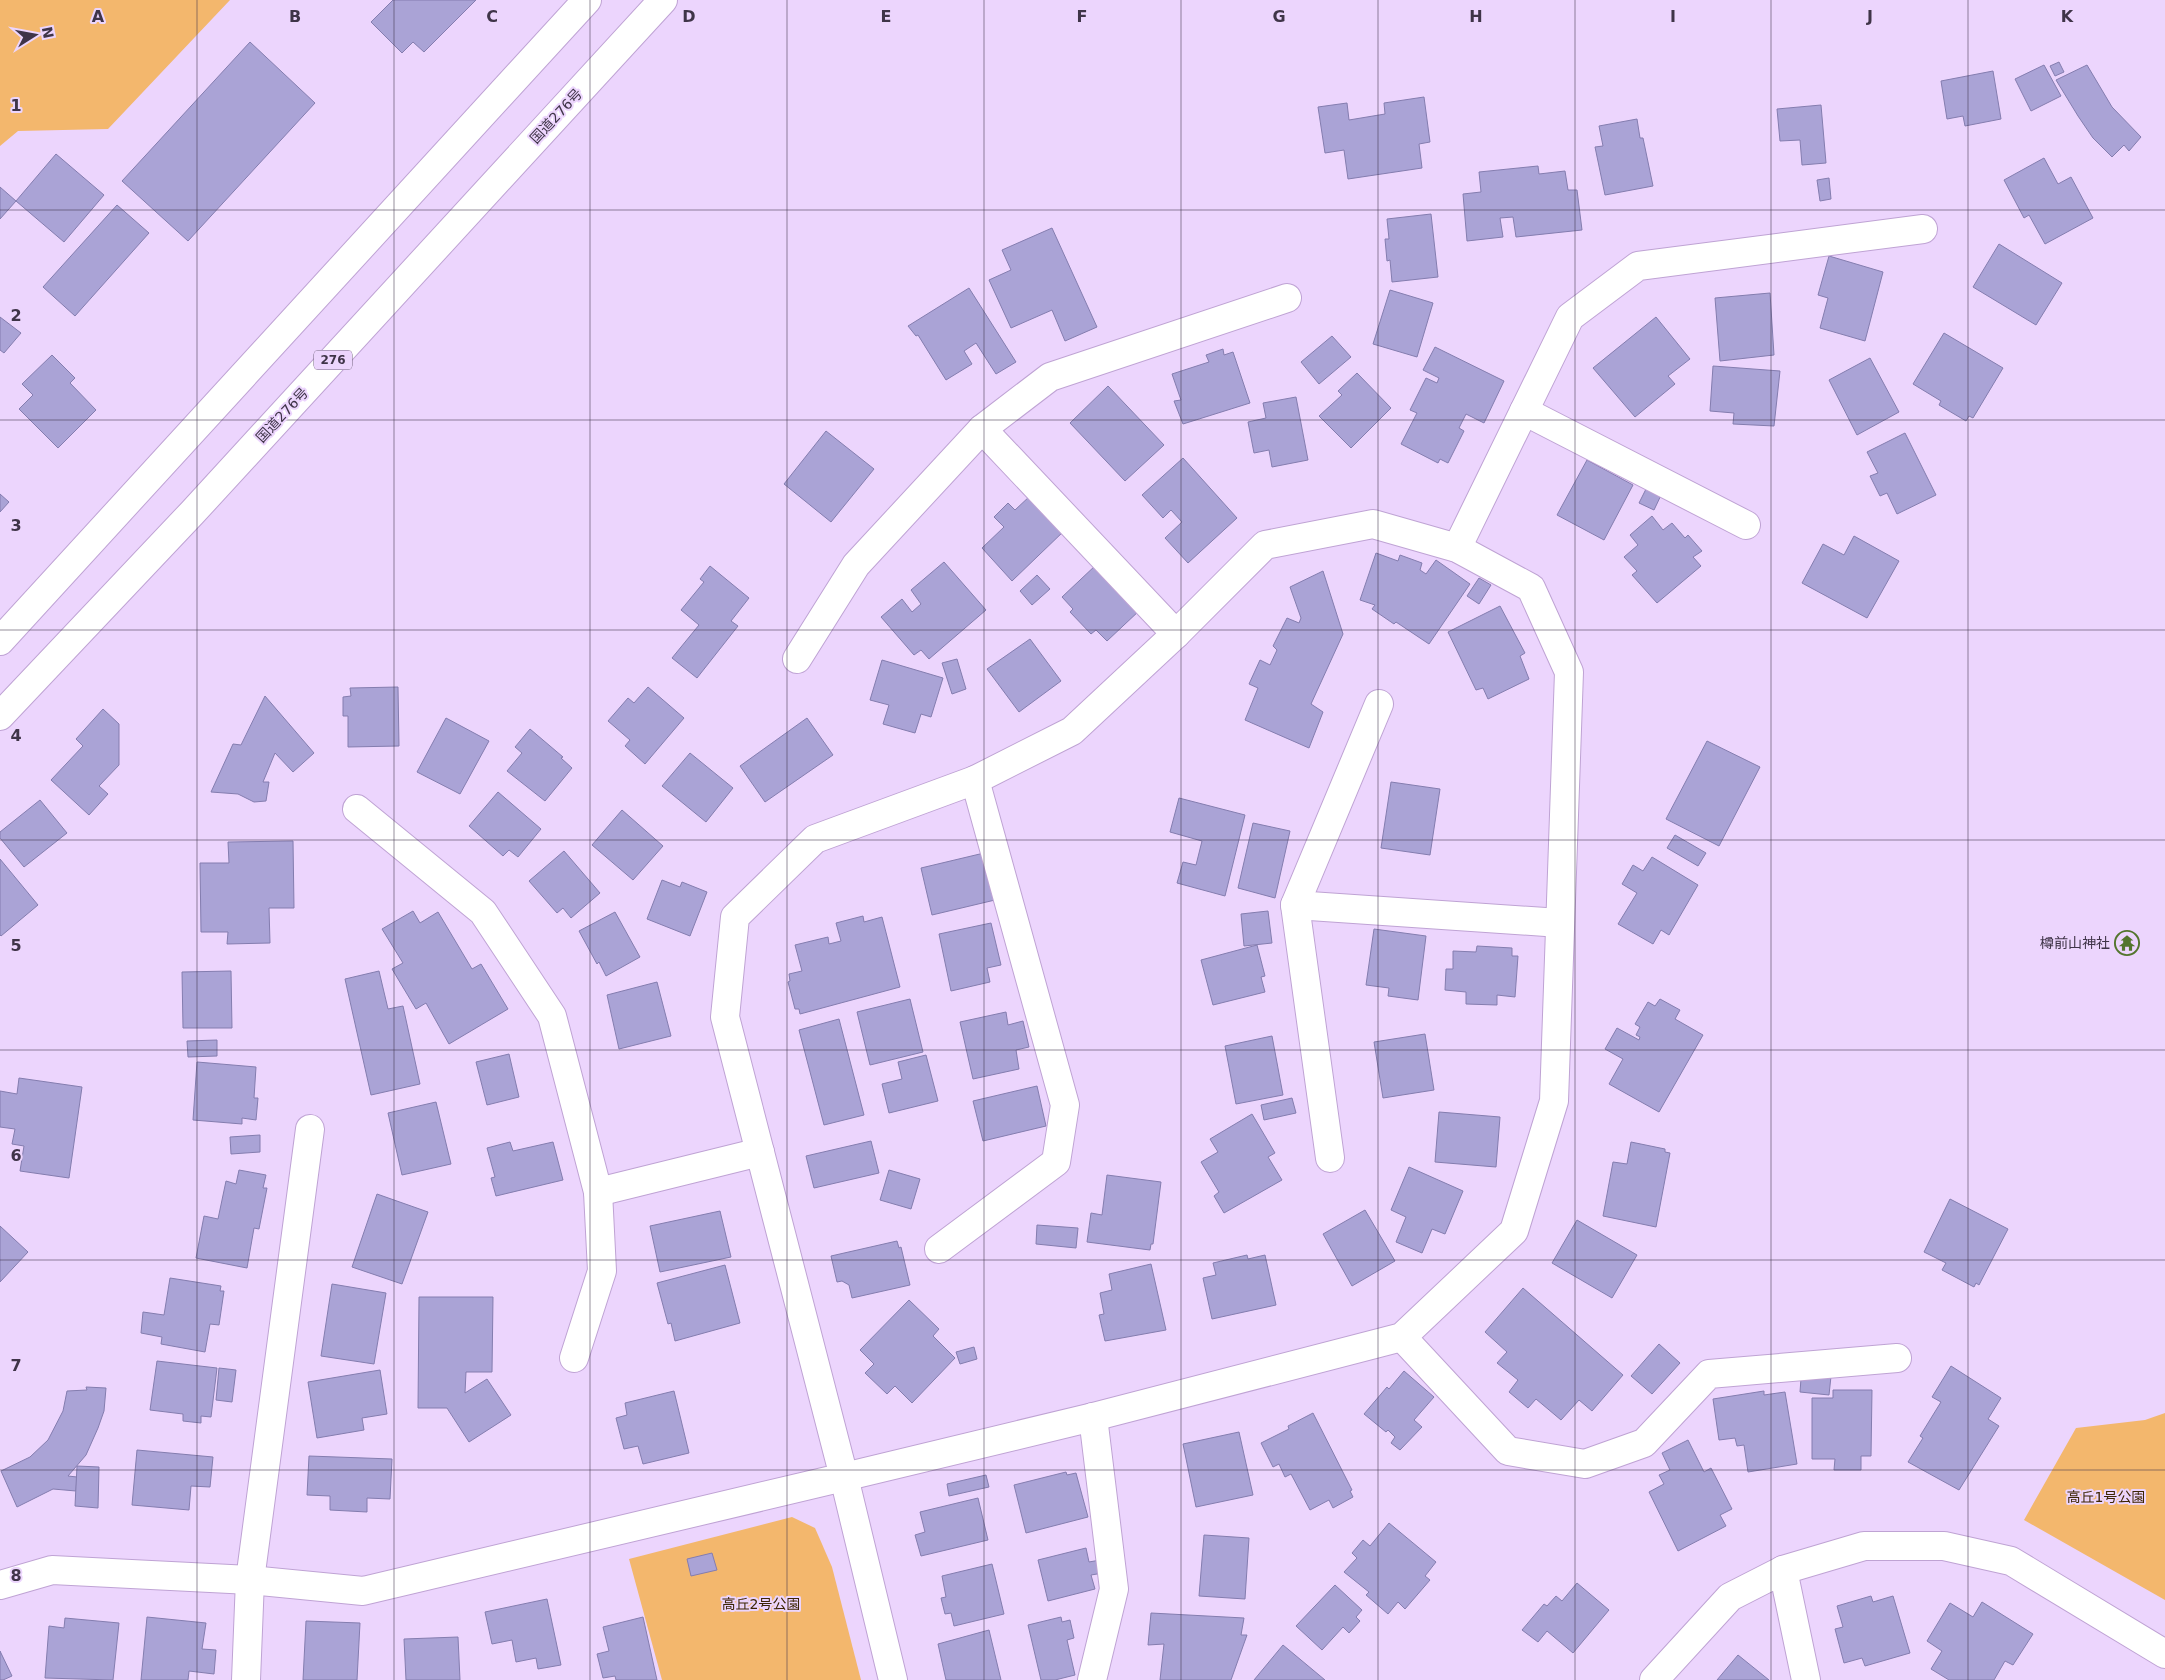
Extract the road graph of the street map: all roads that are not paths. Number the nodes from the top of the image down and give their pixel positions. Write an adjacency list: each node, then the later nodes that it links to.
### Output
1 (587, 0): 10 (main road)
2 (663, 0): 13 (main road, 国道276号 / 276)
3 (1923, 229): 5 (main road)
4 (1287, 298): 6 (main road)
5 (1524, 411): 7 (main road); 8 (main road)
6 (982, 429): 9 (main road); 11 (main road)
7 (1746, 525)
8 (1458, 548): 9 (main road); 17 (main road)
9 (1176, 634): 14 (main road)
10 (0, 641)
11 (797, 659)
12 (1379, 704): 16 (main road)
13 (0, 716)
14 (975, 780): 19 (main road); 22 (main road)
15 (358, 809): 21 (main road)
16 (1295, 905): 17 (main road); 20 (main road)
17 (1560, 923): 23 (main road)
18 (310, 1129): 29 (main road)
19 (760, 1152): 21 (main road); 27 (main road)
20 (1330, 1158)
21 (598, 1192): 24 (main road)
22 (939, 1249)
23 (1402, 1337): 25 (main road); 26 (main road)
24 (574, 1358)
25 (1897, 1358)
26 (1093, 1417): 27 (main road); 34 (main road)
27 (844, 1477): 29 (main road); 33 (main road)
28 (1783, 1570): 31 (main road); 35 (main road); 36 (main road)
29 (250, 1580): 30 (main road); 32 (main road)
30 (0, 1585)
31 (2165, 1654)
32 (246, 1680)
33 (892, 1680)
34 (1092, 1680)
35 (1654, 1680)
36 (1806, 1680)

